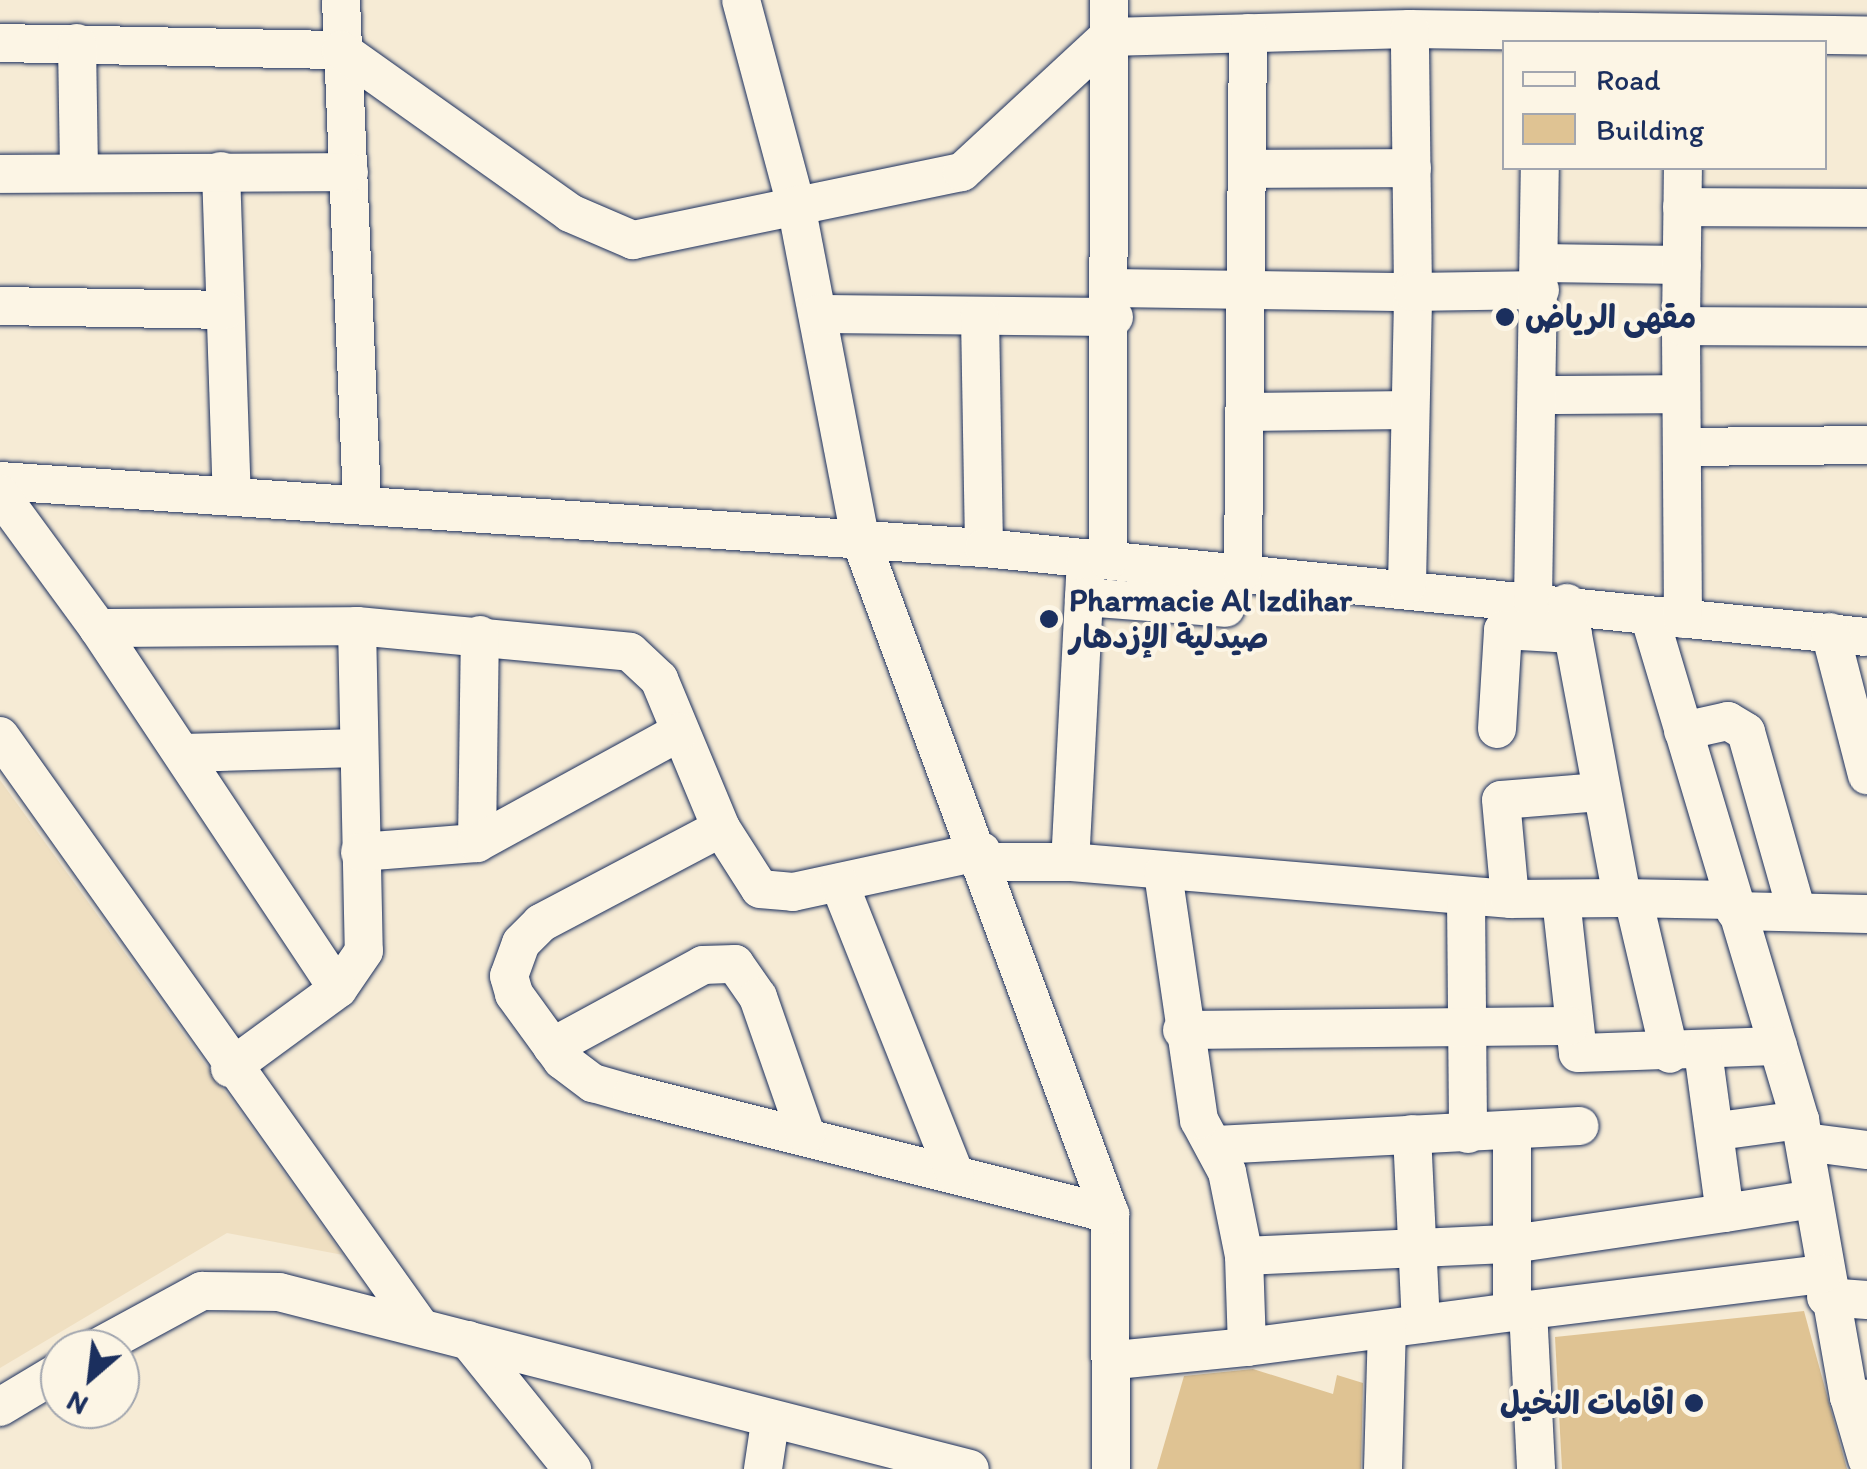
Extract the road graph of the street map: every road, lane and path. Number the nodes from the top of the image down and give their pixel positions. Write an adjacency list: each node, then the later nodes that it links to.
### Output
1 (341, 0): 11 (street)
2 (741, 0): 20 (street)
3 (1108, 18): 6 (street); 20 (street); 27 (street)
4 (1538, 25): 5 (street); 8 (street)
5 (1410, 29): 6 (street); 12 (street)
6 (1248, 33): 13 (street)
7 (1867, 36): 8 (street)
8 (1682, 40)
9 (0, 43): 10 (street)
10 (78, 43): 11 (street); 18 (street)
11 (341, 50): 17 (street); 20 (street)
12 (1412, 168): 13 (street); 26 (street)
13 (1247, 169): 25 (street)
14 (1540, 170): 24 (street)
15 (1683, 170): 21 (street)
16 (220, 172): 17 (street); 18 (street); 29 (street)
17 (349, 172): 43 (street)
18 (79, 173): 19 (street)
19 (0, 174)
20 (796, 205): 30 (street)
21 (1682, 207): 22 (street); 23 (street)
22 (1867, 208)
23 (1682, 265): 24 (street); 32 (street)
24 (1541, 276): 26 (street); 35 (street)
25 (1245, 289): 26 (street); 27 (street); 37 (street)
26 (1413, 292): 36 (street)
27 (1113, 303): 31 (street); 46 (street)
28 (0, 306): 29 (street)
29 (225, 310): 42 (street)
30 (820, 314): 31 (street); 44 (street)
31 (980, 317): 45 (street)
32 (1681, 326): 33 (street); 34 (street)
33 (1867, 327)
34 (1682, 394): 35 (street); 39 (street)
35 (1542, 395): 51 (street)
36 (1410, 410): 37 (street); 48 (street)
37 (1244, 412): 47 (street)
38 (1867, 445): 39 (street)
39 (1682, 447): 52 (street)
40 (0, 481): 42 (street)
41 (0, 494): 54 (street)
42 (232, 495): 43 (street)
43 (362, 502): 44 (street)
44 (862, 541): 45 (street); 69 (street)
45 (984, 548): 46 (street)
46 (1097, 559): 47 (street); 49 (street)
47 (1243, 571): 48 (street)
48 (1406, 585): 51 (street)
49 (1084, 597): 50 (street); 70 (street)
50 (1226, 608)
51 (1558, 613): 52 (street); 58 (street); 65 (street)
52 (1666, 617): 55 (street); 59 (street)
53 (357, 626): 54 (street); 56 (street); 62 (street)
54 (98, 628): 63 (street)
55 (1830, 632): 57 (street); 64 (street)
56 (480, 635): 60 (street); 67 (street)
57 (1867, 637)
58 (1497, 729)
59 (1682, 731): 77 (street); 78 (street)
60 (680, 732): 66 (street); 67 (street)
61 (0, 736): 87 (street)
62 (358, 748): 63 (street); 68 (street)
63 (182, 753): 80 (street)
64 (1867, 775)
65 (1600, 792): 74 (street); 76 (street)
66 (720, 828): 72 (street); 85 (street)
67 (477, 844): 68 (street)
68 (360, 852): 80 (street)
69 (983, 857): 70 (street); 72 (street); 100 (street)
70 (1070, 862): 71 (street)
71 (1164, 874): 73 (street); 83 (street)
72 (839, 884): 97 (street)
73 (1466, 897): 76 (street); 81 (street)
74 (1628, 898): 75 (street); 77 (street); 86 (street)
75 (1561, 899): 76 (street); 82 (street)
76 (1510, 900)
77 (1733, 906): 78 (street); 84 (street)
78 (1797, 912): 79 (street)
79 (1867, 914)
80 (338, 989): 87 (street)
81 (1471, 1025): 82 (street); 83 (street); 93 (street)
82 (1569, 1026): 86 (street)
83 (1182, 1030): 95 (street)
84 (1778, 1046): 86 (street); 90 (street)
85 (552, 1047): 94 (street); 94 (street)
86 (1687, 1052): 89 (street)
87 (230, 1068): 108 (street)
88 (1580, 1126): 91 (street)
89 (1718, 1131): 90 (street); 99 (street)
90 (1803, 1131): 96 (street); 98 (street)
91 (1512, 1133): 93 (street); 102 (street)
92 (1412, 1134): 93 (street); 95 (street); 101 (street)
93 (1468, 1134)
94 (806, 1136): 97 (street)
95 (1216, 1145): 103 (street)
96 (1867, 1150)
97 (956, 1174): 100 (street)
98 (1813, 1199): 99 (street); 104 (street)
99 (1725, 1213): 102 (street)
100 (1110, 1214): 112 (street)
101 (1414, 1244): 102 (street); 103 (street); 107 (street)
102 (1512, 1244): 106 (street)
103 (1244, 1256): 111 (street)
104 (1825, 1285): 105 (street); 106 (street); 114 (street)
105 (1867, 1300)
106 (1520, 1311): 107 (street); 123 (street)
107 (1404, 1327): 111 (street); 122 (street)
108 (420, 1328): 109 (street); 110 (street)
109 (127, 1329)
110 (468, 1340): 116 (street); 118 (street)
111 (1247, 1347): 112 (street)
112 (1116, 1360): 121 (street)
113 (40, 1383): 115 (street)
114 (1858, 1398): 117 (street)
115 (0, 1408)
116 (770, 1422): 119 (street); 120 (street)
117 (1867, 1459)
118 (572, 1469)
119 (763, 1469)
120 (970, 1469)
121 (1111, 1469)
122 (1383, 1469)
123 (1536, 1469)

